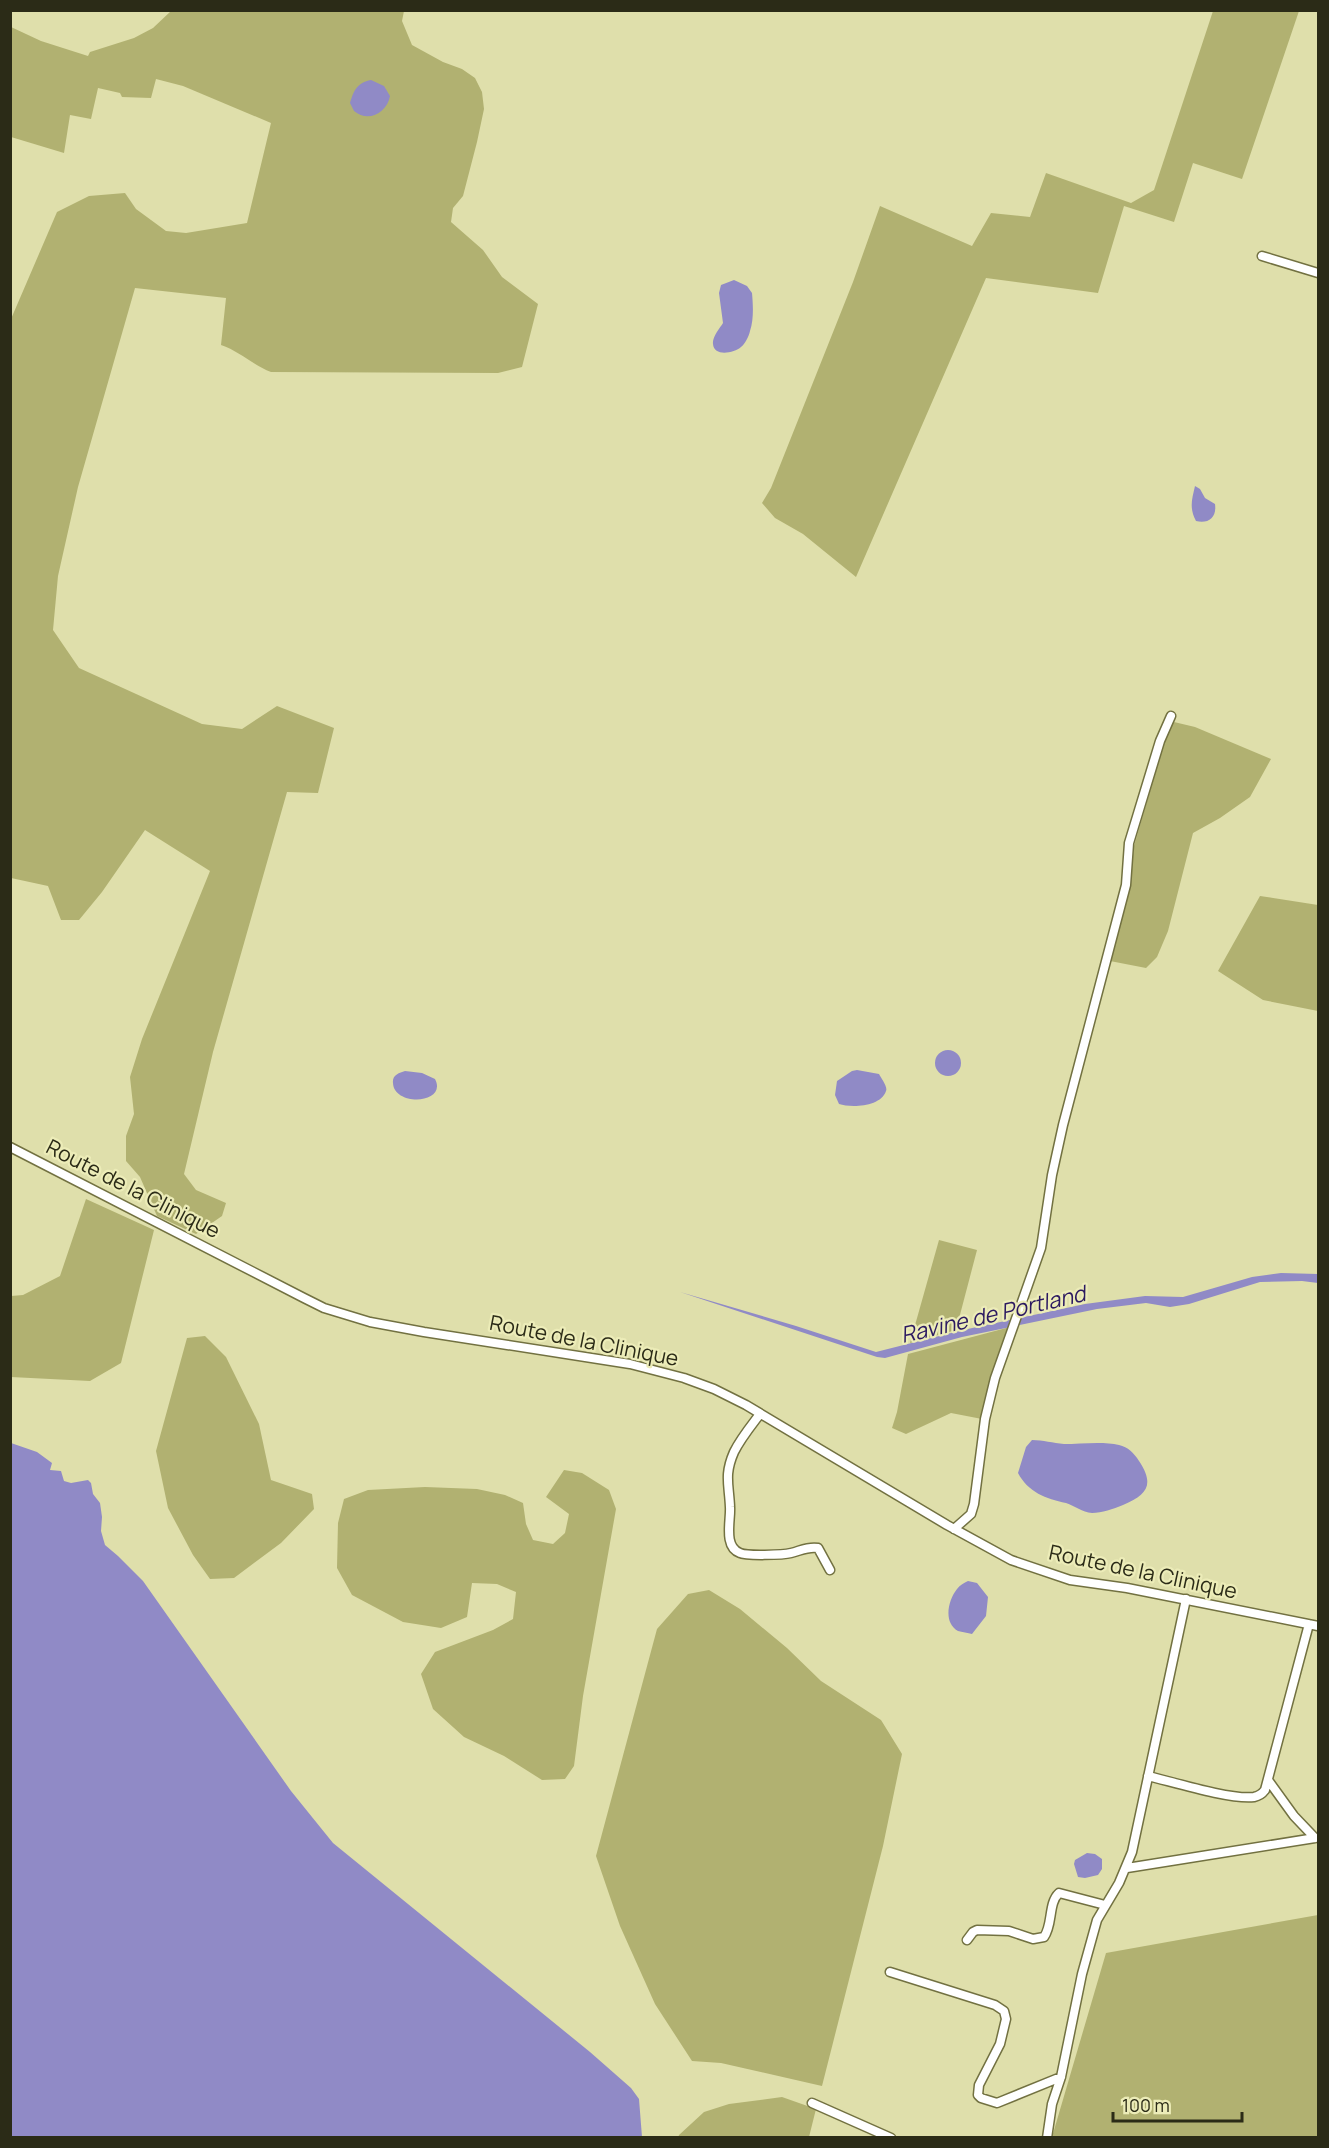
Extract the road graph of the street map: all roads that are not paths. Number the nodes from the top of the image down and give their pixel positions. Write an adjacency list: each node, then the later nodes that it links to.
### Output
1 (1262, 256): 2 (street)
2 (1318, 273)
3 (1171, 716): 6 (street)
4 (10, 1147): 5 (street, Route de la Clinique)
5 (760, 1414): 6 (street, Route de la Clinique); 7 (street)
6 (954, 1529): 8 (street, Route de la Clinique)
7 (830, 1570)
8 (1186, 1599): 9 (street, Route de la Clinique); 11 (street)
9 (1309, 1624): 10 (street, Route de la Clinique); 12 (street)
10 (1318, 1626)
11 (1148, 1776): 12 (street); 13 (street)
12 (1268, 1780): 13 (street)
13 (1127, 1868): 14 (street)
14 (1105, 1905): 15 (street); 17 (street)
15 (967, 1940)
16 (890, 1972): 17 (street)
17 (1061, 2077): 20 (street)
18 (813, 2103): 19 (street)
19 (891, 2138)
20 (1047, 2138)

